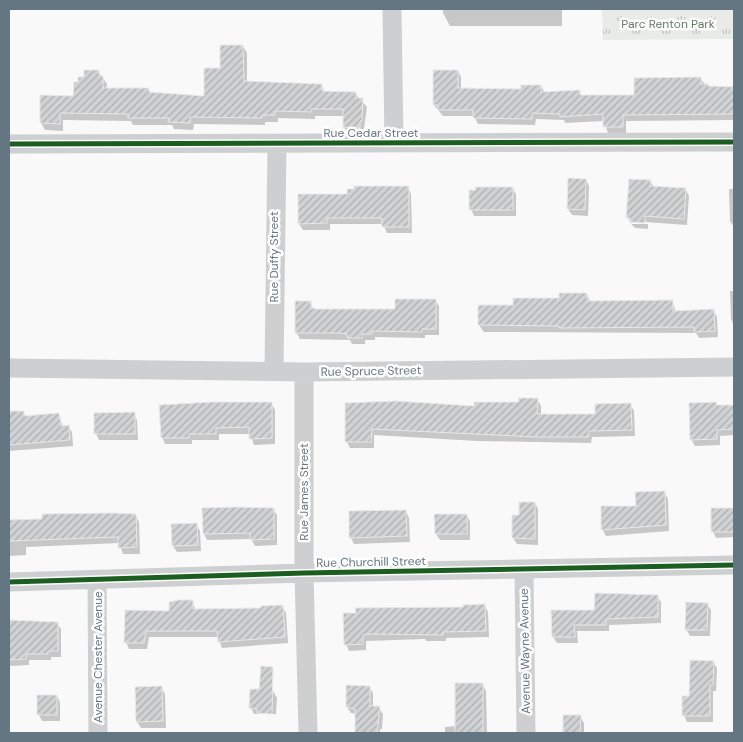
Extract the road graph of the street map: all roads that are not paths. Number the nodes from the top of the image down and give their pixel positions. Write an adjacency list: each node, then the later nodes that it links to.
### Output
1 (392, 9): 3 (street)
2 (734, 142): 3 (street, Rue Cedar Street)
3 (394, 143): 5 (street, Rue Cedar Street)
4 (9, 144): 5 (street, Rue Cedar Street)
5 (276, 144): 8 (street, Rue Duffy Street)
6 (734, 367): 9 (street, Rue Spruce Street)
7 (9, 368): 8 (street, Rue Spruce Street)
8 (274, 371): 9 (street, Rue Spruce Street)
9 (304, 372): 12 (street, Rue James Street)
10 (734, 565): 11 (street, Rue Churchill Street)
11 (524, 570): 12 (street, Rue Churchill Street); 17 (street, Avenue Wayne Avenue)
12 (304, 573): 13 (street, Rue Churchill Street); 16 (street, Rue James Street)
13 (97, 580): 14 (street, Rue Churchill Street); 15 (street, Avenue Chester Avenue)
14 (9, 582)
15 (98, 733)
16 (308, 733)
17 (526, 733)

